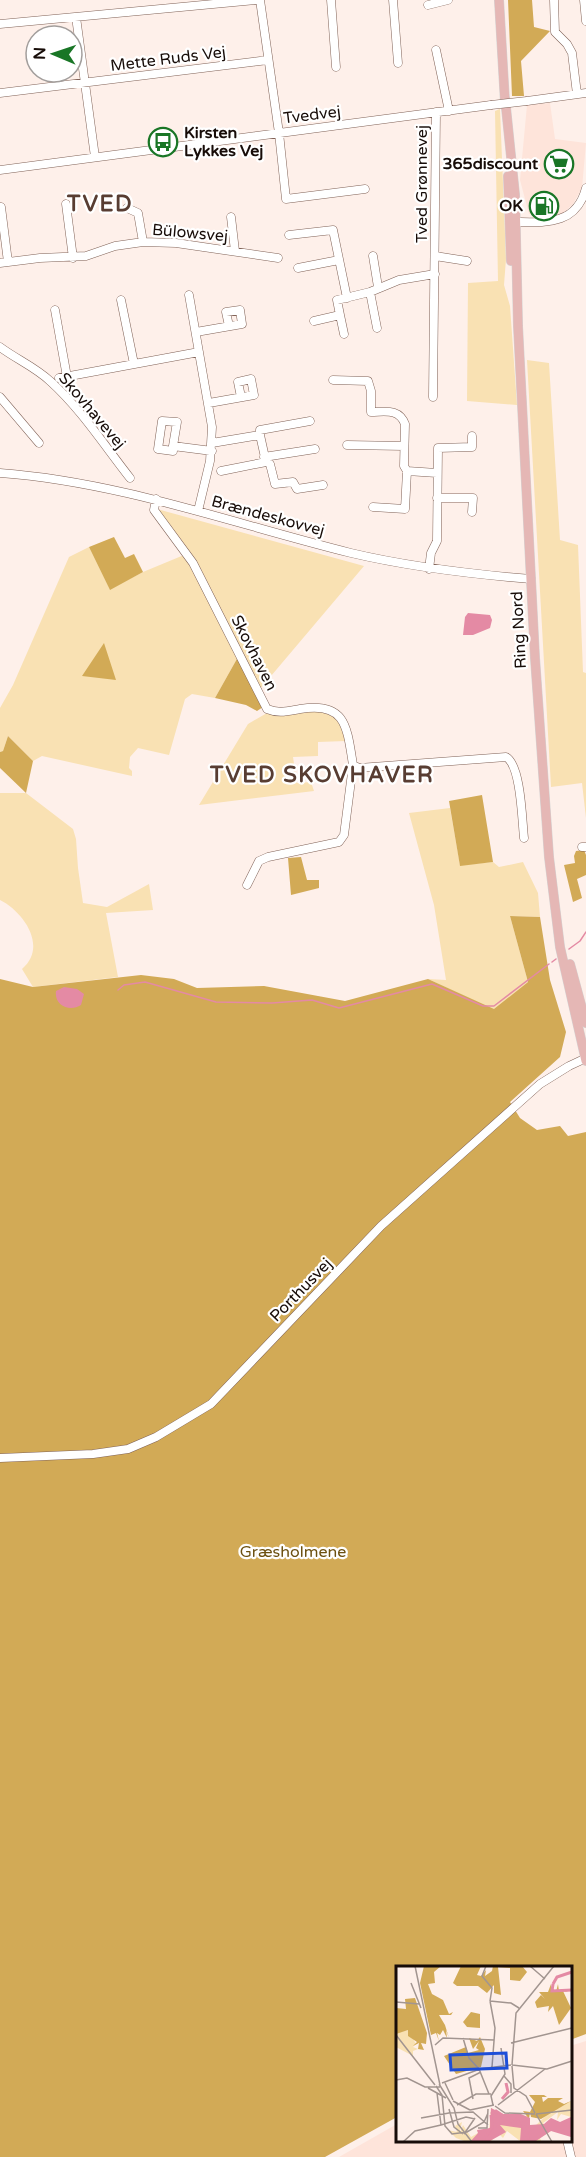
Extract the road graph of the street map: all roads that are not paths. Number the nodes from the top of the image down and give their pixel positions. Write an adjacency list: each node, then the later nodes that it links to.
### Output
1 (258, 0): 9 (street); 13 (street)
2 (331, 0): 15 (street)
3 (393, 0): 14 (street)
4 (499, 0): 31 (main road, Ring Nord)
5 (554, 0): 19 (street)
6 (443, 1): 8 (street)
7 (584, 4): 10 (street)
8 (428, 5)
9 (76, 17): 11 (street); 16 (street)
10 (586, 21)
11 (0, 24)
12 (436, 50): 20 (street)
13 (268, 60): 16 (street, Mette Ruds Vej); 22 (street)
14 (398, 63)
15 (336, 67)
16 (85, 82): 17 (street, Mette Ruds Vej); 23 (street)
17 (0, 93)
18 (586, 93): 19 (street, Tvedvej)
19 (577, 94): 20 (street, Tvedvej, bridge)
20 (449, 111): 21 (street, Tvedvej)
21 (436, 112): 22 (street, Tvedvej); 36 (street, Tved Grønnevej)
22 (279, 133): 23 (street, Tvedvej); 26 (street)
23 (95, 157): 24 (street, Tvedvej)
24 (0, 170)
25 (586, 188): 31 (street)
26 (365, 189)
27 (66, 204): 37 (street)
28 (1, 207): 41 (street, Bülowsvej)
29 (127, 207): 33 (street, Bülowsvej)
30 (231, 217): 34 (street, Bülowsvej)
31 (513, 222): 86 (main road, Ring Nord)
32 (289, 235): 39 (street)
33 (143, 242): 34 (street, Bülowsvej); 37 (street, Bülowsvej)
34 (235, 251): 38 (street, Bülowsvej)
35 (373, 256): 44 (street)
36 (435, 256): 40 (street, Tved Grønnevej); 43 (street, Tved Grønnevej)
37 (73, 258): 41 (street, Bülowsvej)
38 (278, 258)
39 (339, 260): 42 (street); 47 (street)
40 (467, 261)
41 (4, 262)
42 (298, 268)
43 (435, 274): 44 (street); 61 (street, Tved Grønnevej)
44 (378, 287): 45 (street)
45 (370, 292): 47 (street); 53 (street)
46 (189, 295): 54 (street)
47 (347, 298): 50 (street)
48 (121, 300): 58 (street)
49 (55, 310): 58 (street)
50 (340, 315): 51 (street); 55 (street)
51 (314, 321)
52 (228, 326): 54 (street)
53 (376, 328)
54 (196, 332): 57 (street)
55 (344, 334)
56 (0, 347): 78 (street, Skovhavevej)
57 (199, 352): 58 (street); 63 (street)
58 (134, 364)
59 (333, 380): 70 (street)
60 (241, 397): 63 (street)
61 (434, 397)
62 (0, 398): 67 (street)
63 (208, 403): 71 (street)
64 (310, 421): 65 (street)
65 (260, 435): 71 (street); 73 (street)
66 (472, 436): 77 (street)
67 (39, 443)
68 (347, 445): 70 (street)
69 (173, 446): 71 (street)
70 (404, 446): 75 (street)
71 (212, 447): 83 (street)
72 (315, 449): 73 (street)
73 (265, 459): 74 (street); 79 (street)
74 (221, 471)
75 (407, 471): 77 (street); 82 (street)
76 (0, 473): 81 (street, Brændeskovvej)
77 (437, 473): 80 (street)
78 (130, 478)
79 (323, 485)
80 (437, 498): 84 (street); 85 (street)
81 (156, 499): 83 (street, Brændeskovvej); 87 (street, Skovhaven)
82 (373, 507)
83 (198, 511): 85 (street, Brændeskovvej)
84 (472, 512)
85 (429, 568): 86 (street, Brændeskovvej)
86 (531, 579): 90 (main road, Ring Nord)
87 (353, 765): 88 (street); 89 (street, Skovhaven)
88 (524, 838)
89 (247, 885)
90 (559, 931): 91 (main road, Ring Nord); 92 (main road, Ring Nord)
91 (567, 976): 93 (street); 94 (main road, Ring Nord)
92 (586, 1023)
93 (586, 1043)
94 (586, 1059): 95 (street, Porthusvej)
95 (0, 1458)
96 (567, 2142): 97 (street)
97 (571, 2157)

